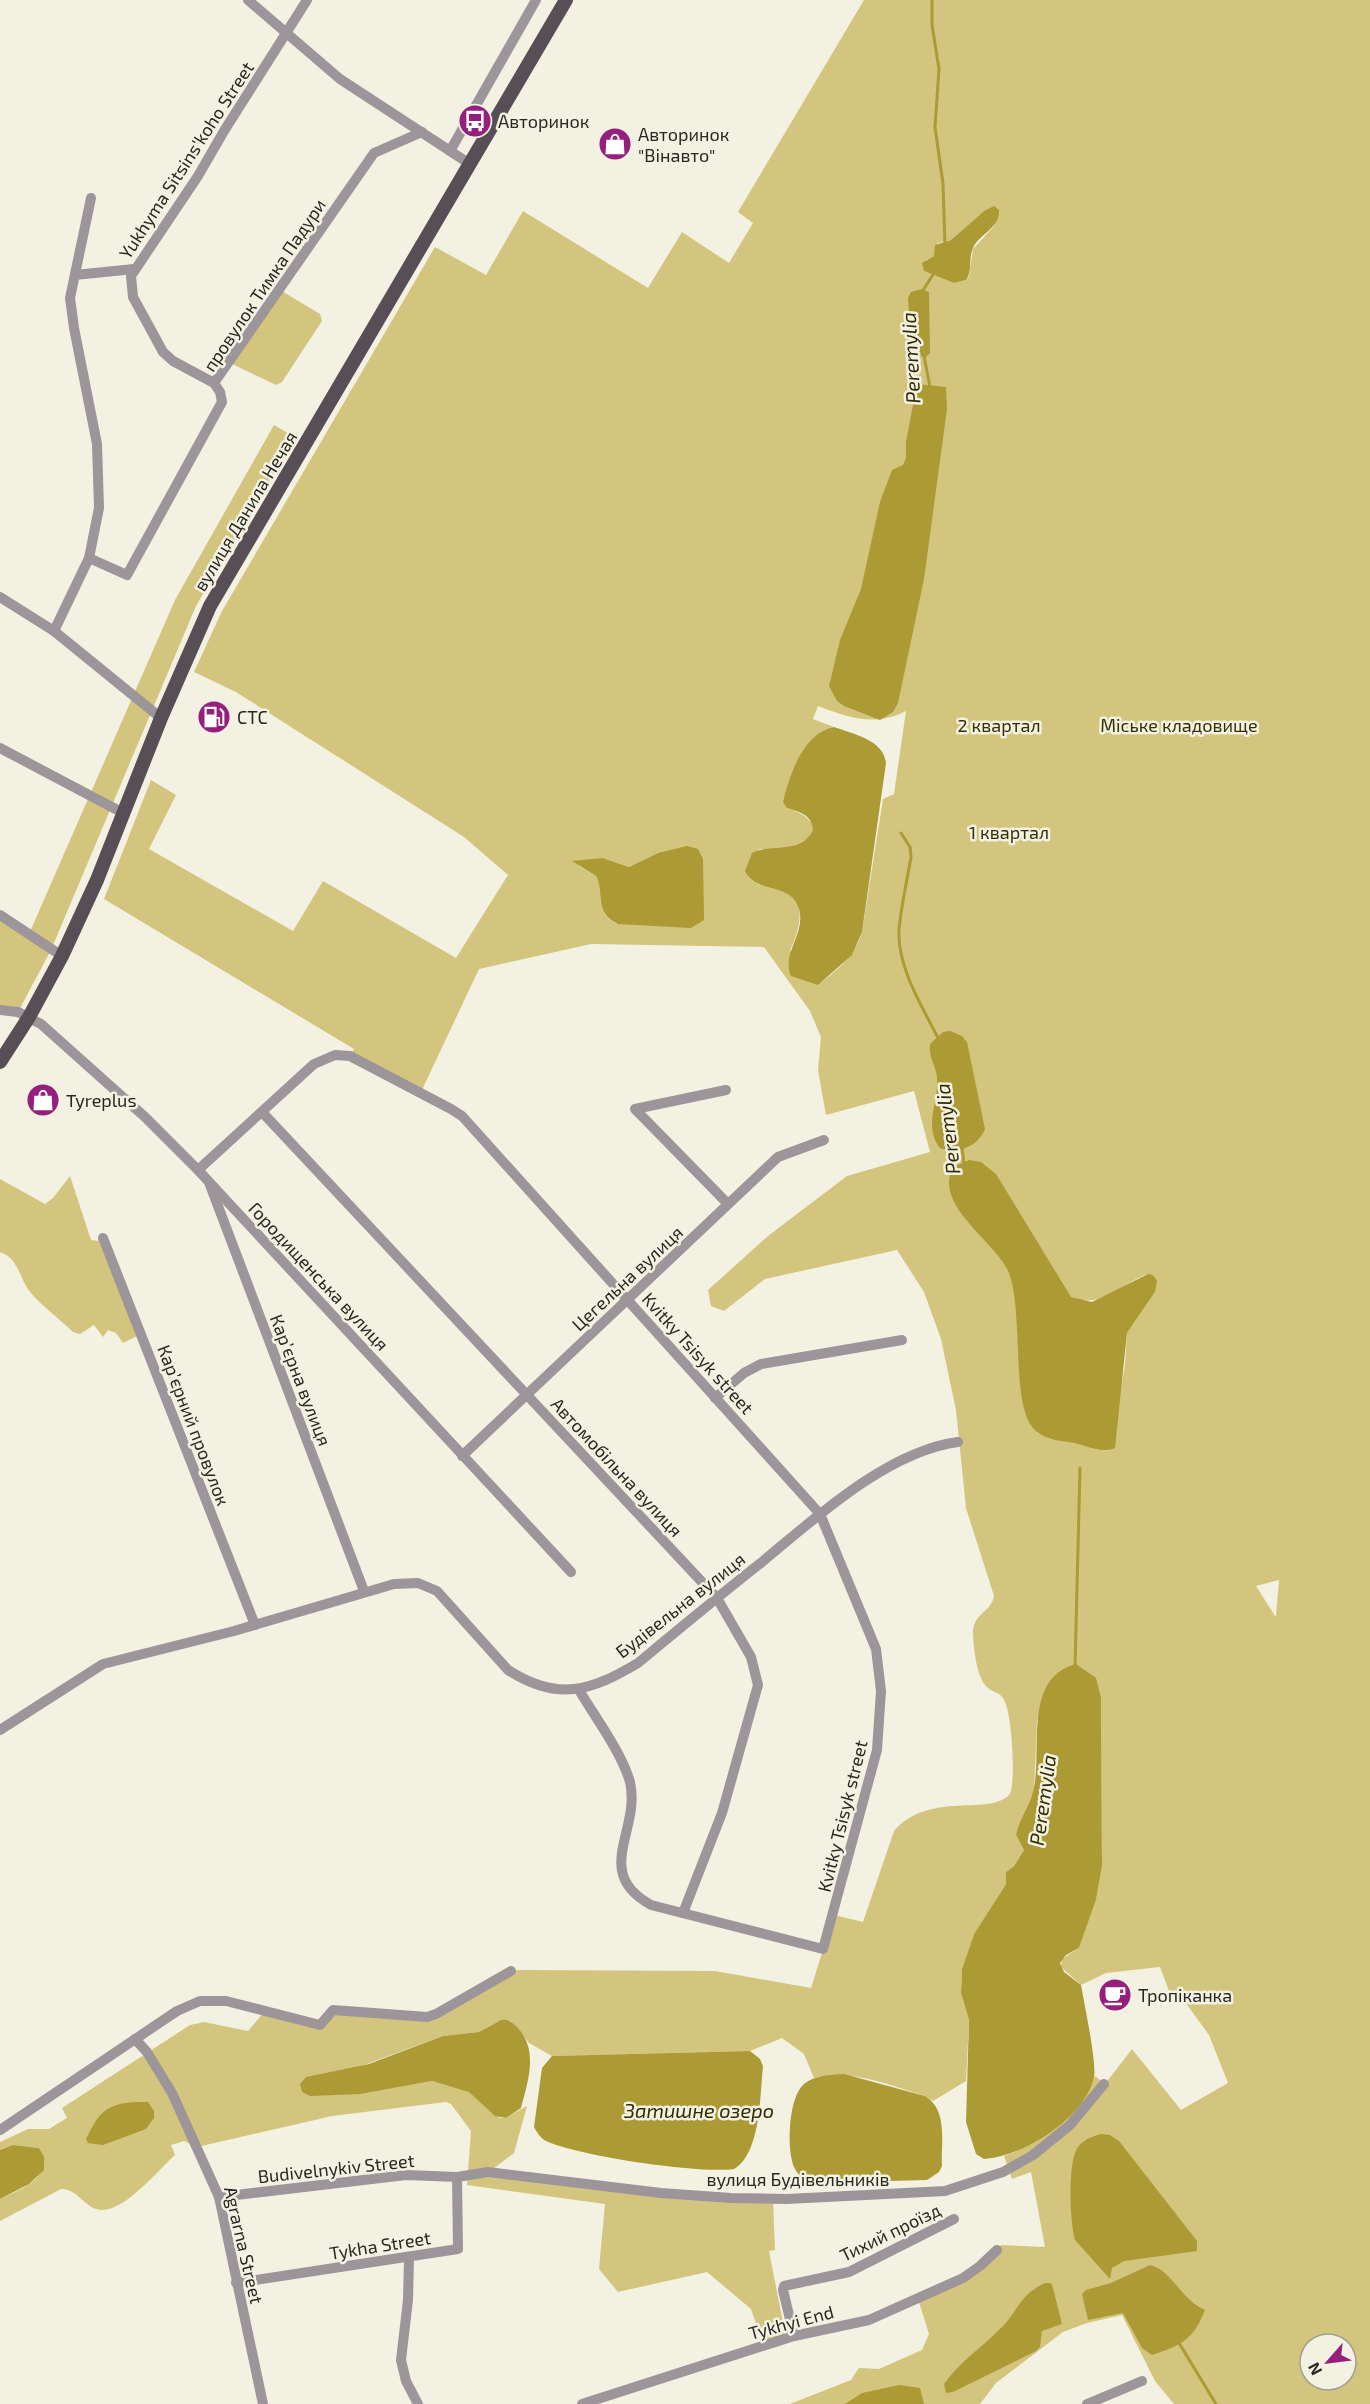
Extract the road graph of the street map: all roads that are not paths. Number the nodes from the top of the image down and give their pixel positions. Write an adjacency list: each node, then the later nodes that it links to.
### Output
1 (248, 0): 5 (street)
2 (307, 0): 5 (street, Yukhyma Sitsins'koho Street)
3 (536, 0): 7 (street)
4 (566, 0): 8 (main road, вулиця Данила Нечая)
5 (286, 34): 6 (street); 10 (street, Yukhyma Sitsins'koho Street)
6 (422, 132): 7 (street); 12 (street, провулок Тимка Падури)
7 (450, 151): 8 (street)
8 (470, 164): 16 (main road, вулиця Данила Нечая)
9 (91, 198): 11 (street)
10 (134, 269): 11 (street); 12 (street, Yukhyma Sitsins'koho Street)
11 (75, 275): 13 (street)
12 (214, 383): 13 (street, провулок Тимка Падури)
13 (89, 558): 15 (street)
14 (0, 597): 15 (street)
15 (54, 632): 16 (street)
16 (161, 718): 18 (main road, вулиця Данила Нечая)
17 (0, 748): 18 (street)
18 (124, 814): 20 (main road, вулиця Данила Нечая)
19 (0, 915): 20 (street)
20 (62, 956): 22 (main road, вулиця Данила Нечая)
21 (0, 1010): 22 (street)
22 (29, 1017): 23 (main road, вулиця Данила Нечая); 27 (street, Городищенська вулиця)
23 (2, 1055)
24 (726, 1090): 29 (street)
25 (262, 1112): 27 (street, Kvitky Tsisyk street); 31 (street, Kvitky Tsisyk street); 33 (street, Автомобільна вулиця)
26 (824, 1140): 29 (street, Цегельна вулиця)
27 (198, 1170): 28 (street, Городищенська вулиця)
28 (208, 1180): 36 (street, Городищенська вулиця); 39 (street, Карʼєрна вулиця)
29 (728, 1204): 31 (street, Цегельна вулиця)
30 (103, 1238): 41 (street, Карʼєрний провулок)
31 (628, 1299): 33 (street, Цегельна вулиця); 34 (street, Kvitky Tsisyk street)
32 (902, 1340): 34 (street)
33 (527, 1394): 36 (street, Цегельна вулиця); 40 (street, Автомобільна вулиця)
34 (716, 1398): 37 (street, Kvitky Tsisyk street)
35 (958, 1442): 37 (street, Будівельна вулиця)
36 (462, 1456): 38 (street, Городищенська вулиця)
37 (820, 1514): 40 (street, Будівельна вулиця); 44 (street, Kvitky Tsisyk street)
38 (571, 1572)
39 (364, 1591): 41 (street, Будівельна вулиця); 42 (street, Будівельна вулиця)
40 (717, 1598): 42 (street, Будівельна вулиця); 44 (street, Автомобільна вулиця)
41 (255, 1625): 43 (street, Будівельна вулиця)
42 (579, 1690): 44 (street)
43 (0, 1730)
44 (683, 1913)
45 (511, 1971): 46 (street)
46 (135, 2039): 48 (street); 50 (street, Agrarna Street)
47 (1104, 2084): 49 (street, вулиця Будівельників)
48 (0, 2130)
49 (457, 2177): 50 (street, Budivelnykiv Street); 53 (street, Tykha Street)
50 (219, 2197): 54 (street, Agrarna Street)
51 (954, 2219): 55 (street, Тихий проїзд)
52 (997, 2250): 55 (street, Tykhyi End)
53 (409, 2259): 54 (street, Tykha Street); 58 (street)
54 (236, 2283): 57 (street, Agrarna Street)
55 (794, 2336): 59 (street, Tykhyi End)
56 (1142, 2381): 60 (street)
57 (263, 2404)
58 (418, 2404)
59 (582, 2404)
60 (1087, 2404)

